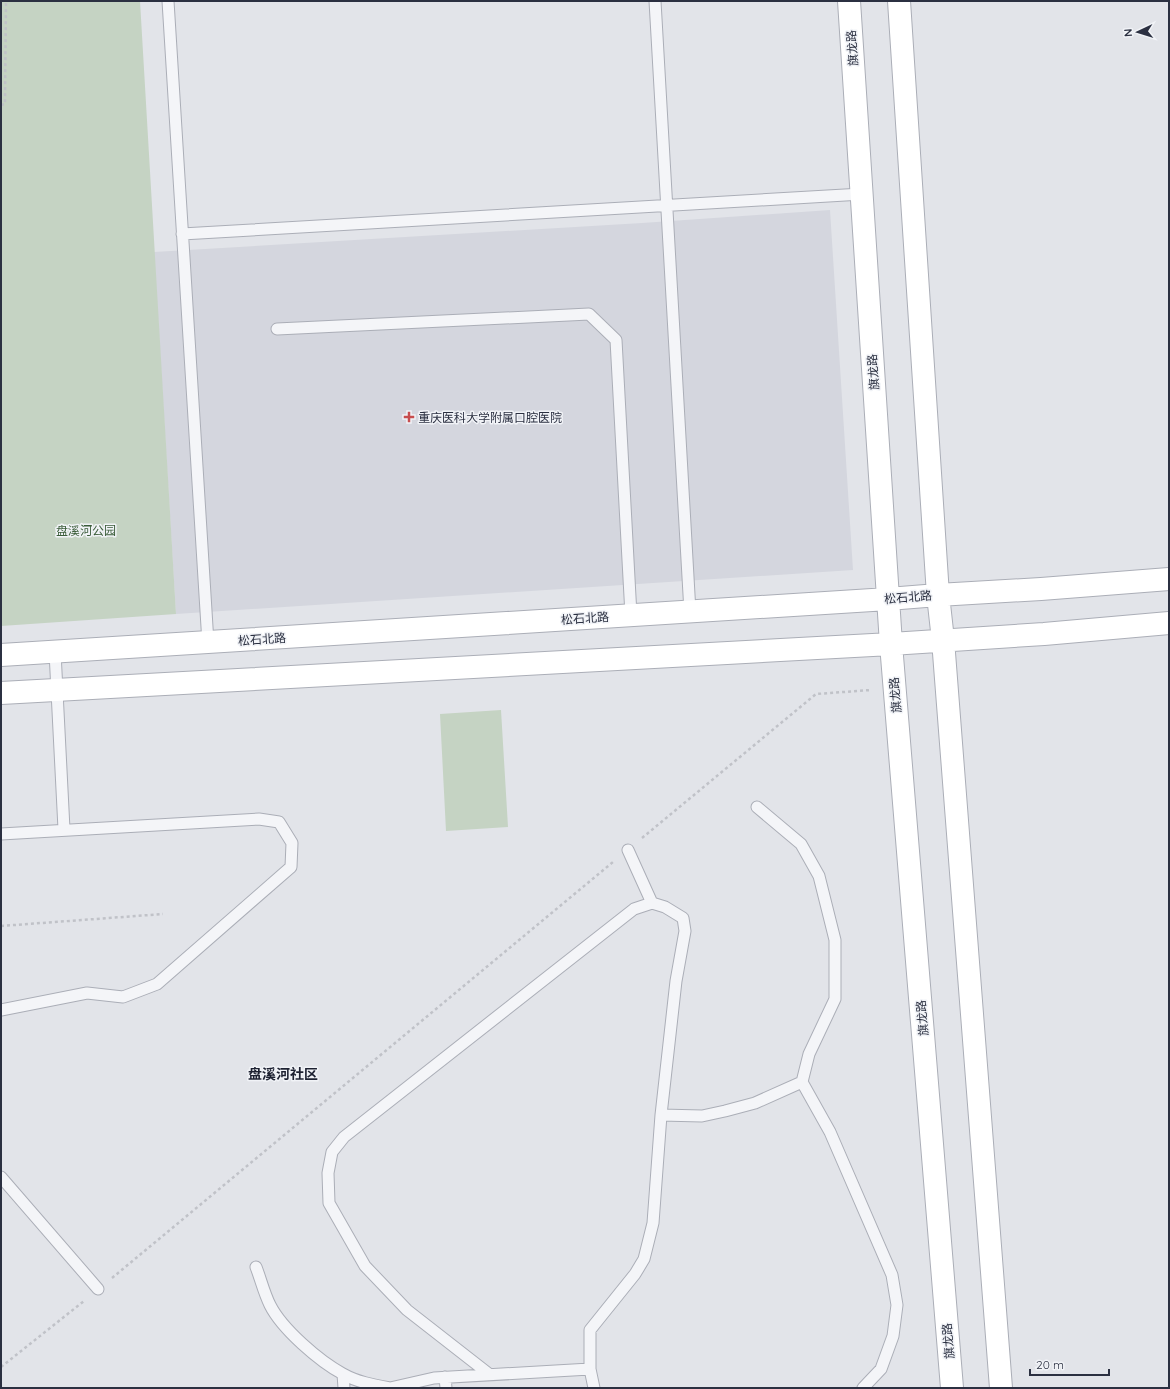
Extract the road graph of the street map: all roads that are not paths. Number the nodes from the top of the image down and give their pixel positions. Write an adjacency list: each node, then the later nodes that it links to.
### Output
1 (168, 1): 7 (lane)
2 (655, 1): 6 (lane)
3 (849, 1): 5 (main road, 旗龙路)
4 (899, 1): 10 (main road)
5 (862, 194): 6 (lane); 11 (main road, 旗龙路)
6 (667, 206): 7 (lane); 12 (lane)
7 (182, 234): 16 (lane)
8 (277, 329): 13 (lane)
9 (1169, 579): 10 (main road, 松石北路)
10 (938, 594): 11 (main road, 松石北路); 15 (main road)
11 (888, 599): 12 (main road, 松石北路); 17 (main road, 旗龙路)
12 (690, 612): 13 (main road, 松石北路)
13 (631, 615): 16 (main road, 松石北路)
14 (1169, 624): 15 (main road)
15 (943, 640): 17 (main road); 42 (main road)
16 (208, 642): 18 (main road, 松石北路)
17 (891, 644): 20 (main road); 41 (main road, 旗龙路)
18 (55, 652): 19 (main road, 松石北路); 20 (lane)
19 (1, 655)
20 (57, 690): 21 (main road); 23 (lane)
21 (1, 693)
22 (757, 807): 28 (lane)
23 (64, 829): 24 (lane); 27 (lane)
24 (1, 834)
25 (628, 850): 26 (lane)
26 (652, 903): 29 (lane); 35 (lane)
27 (1, 1010)
28 (802, 1082): 29 (lane); 40 (lane)
29 (661, 1115): 33 (lane)
30 (1, 1177): 32 (lane)
31 (256, 1267): 34 (lane)
32 (98, 1289)
33 (590, 1369): 35 (lane); 39 (lane)
34 (343, 1374): 37 (lane); 38 (lane)
35 (489, 1374): 36 (lane)
36 (446, 1382): 38 (lane)
37 (344, 1388)
38 (390, 1388)
39 (594, 1388)
40 (863, 1388)
41 (952, 1388)
42 (1001, 1388)

